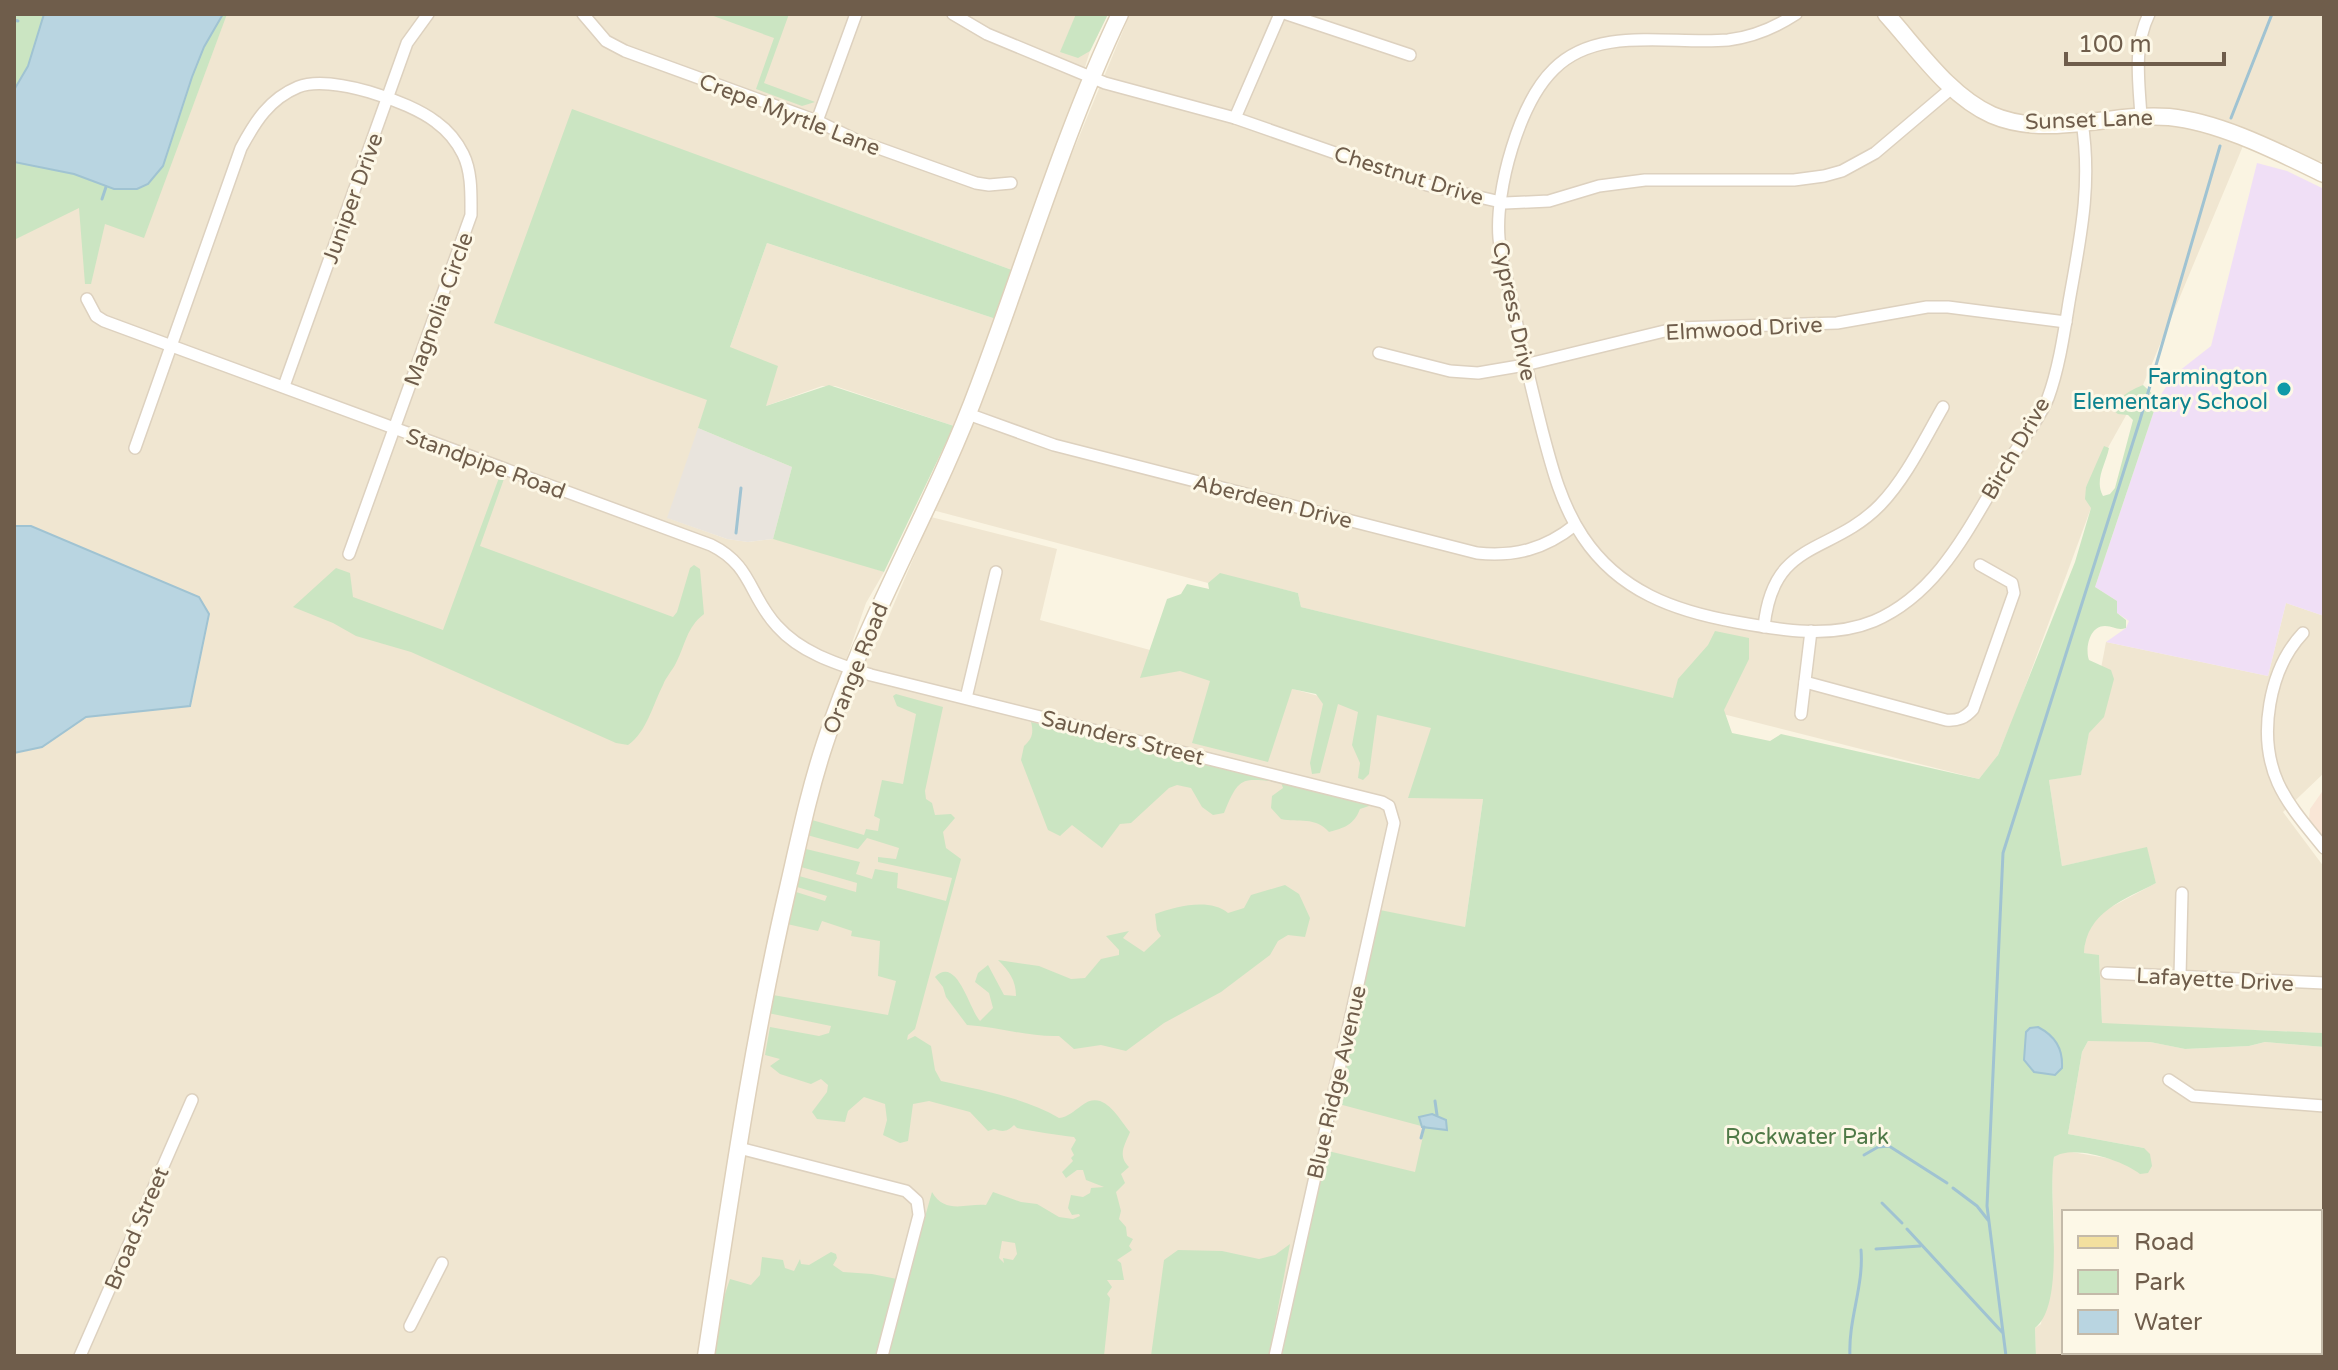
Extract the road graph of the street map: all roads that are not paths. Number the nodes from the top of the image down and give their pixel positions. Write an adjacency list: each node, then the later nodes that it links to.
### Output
1 (428, 14): 14 (street, Juniper Drive)
2 (583, 14): 17 (street, Crepe Myrtle Lane)
3 (856, 14): 17 (street)
4 (953, 14): 12 (street, Chestnut Drive)
5 (1120, 14): 12 (main road, Orange Road)
6 (1280, 14): 16 (street)
7 (1287, 14): 11 (street)
8 (1796, 14): 21 (street, Cypress Drive)
9 (1886, 14): 13 (main road, Sunset Lane)
10 (2149, 14): 15 (street)
11 (1410, 55)
12 (1090, 77): 16 (street, Chestnut Drive); 29 (main road, Orange Road)
13 (1953, 87): 18 (main road, Sunset Lane); 21 (street, Chestnut Drive)
14 (387, 99): 24 (street, Magnolia Circle); 27 (street, Juniper Drive); 30 (street, Magnolia Circle)
15 (2141, 117): 18 (main road, Sunset Lane); 19 (main road, Sunset Lane)
16 (1235, 118): 21 (street, Chestnut Drive)
17 (817, 121): 20 (street, Crepe Myrtle Lane)
18 (2082, 122): 23 (street, Birch Drive)
19 (2324, 174)
20 (1011, 183)
21 (1500, 203): 26 (street, Cypress Drive)
22 (87, 299): 24 (street, Standpipe Road)
23 (2066, 322): 26 (street, Elmwood Drive); 37 (street, Birch Drive)
24 (171, 345): 27 (street, Standpipe Road); 31 (street, Magnolia Circle)
25 (1379, 353): 26 (street, Elmwood Drive)
26 (1525, 365): 32 (street, Cypress Drive)
27 (284, 386): 30 (street, Standpipe Road)
28 (1943, 407): 36 (street)
29 (968, 414): 32 (street, Aberdeen Drive); 39 (main road, Orange Road)
30 (394, 430): 33 (street, Magnolia Circle); 39 (street, Standpipe Road)
31 (135, 448)
32 (1575, 525): 36 (street, Birch Drive)
33 (349, 554)
34 (1980, 565): 40 (street)
35 (996, 572): 41 (street)
36 (1764, 627): 37 (street, Birch Drive)
37 (1811, 631): 40 (street)
38 (2303, 633): 44 (street)
39 (853, 669): 41 (street, Saunders Street); 52 (main road, Orange Road)
40 (1805, 682): 42 (street)
41 (966, 698): 43 (street, Saunders Street)
42 (1801, 714)
43 (1391, 809): 58 (street, Blue Ridge Avenue)
44 (2324, 848)
45 (2182, 893): 47 (street)
46 (2107, 973): 47 (street, Lafayette Drive)
47 (2180, 976): 48 (street, Lafayette Drive)
48 (2324, 983)
49 (2169, 1080): 51 (street)
50 (192, 1100): 55 (street, Broad Street)
51 (2324, 1106)
52 (739, 1148): 56 (main road, Orange Road); 57 (street)
53 (442, 1263): 54 (street)
54 (410, 1326)
55 (80, 1356)
56 (706, 1356)
57 (882, 1356)
58 (1275, 1356)

